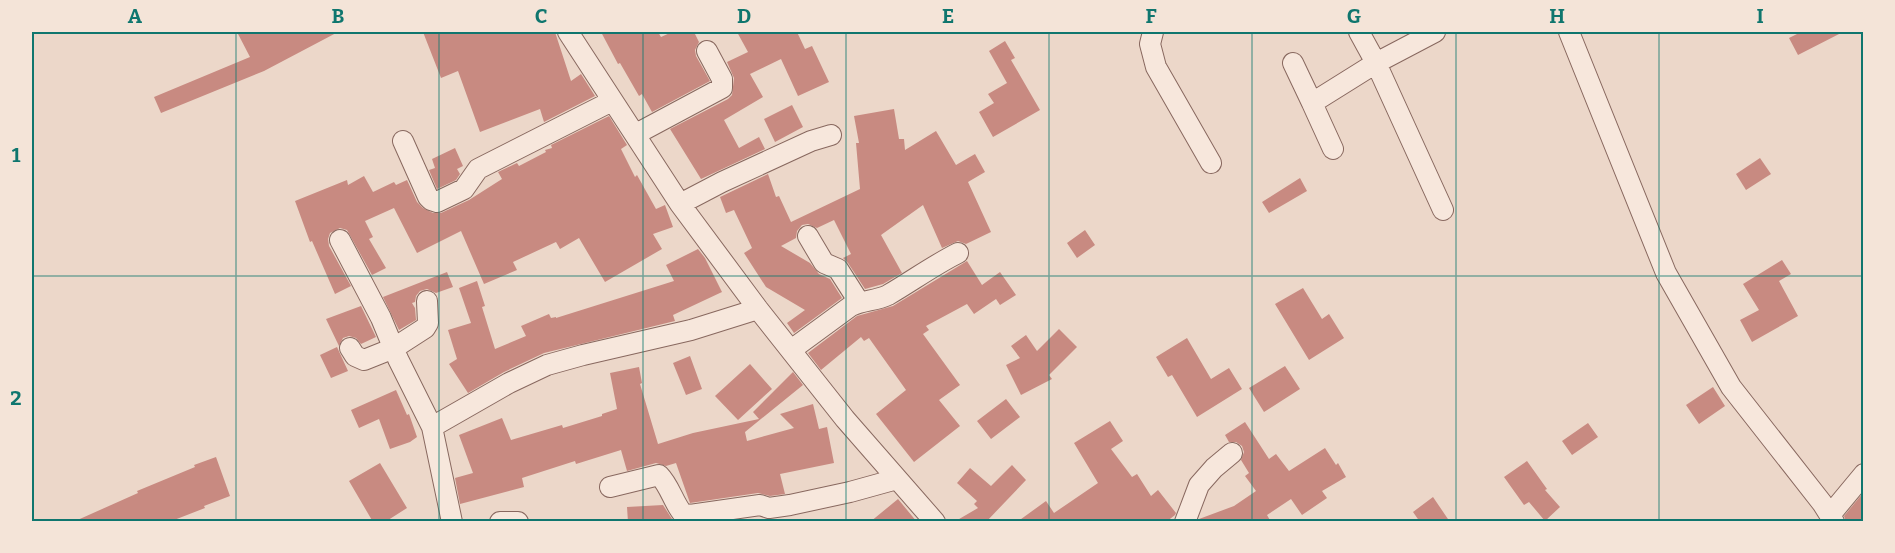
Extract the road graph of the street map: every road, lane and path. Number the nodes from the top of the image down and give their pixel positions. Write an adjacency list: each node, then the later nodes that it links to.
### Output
1 (568, 32): 9 (street)
2 (1153, 32): 15 (street)
3 (1359, 32): 8 (street)
4 (1435, 32): 8 (street)
5 (1569, 32): 33 (street)
6 (707, 51): 11 (street)
7 (1293, 63): 10 (street)
8 (1376, 63): 10 (street); 17 (street)
9 (612, 101): 11 (street); 13 (street)
10 (1312, 103): 14 (street)
11 (636, 134): 16 (street)
12 (831, 135): 16 (street)
13 (403, 141)
14 (1333, 149)
15 (1211, 163)
16 (680, 204): 23 (street)
17 (1443, 210)
18 (808, 236): 22 (street)
19 (340, 240): 25 (street)
20 (958, 253): 22 (street)
21 (427, 301): 25 (street)
22 (859, 302): 26 (street)
23 (758, 309): 26 (street); 27 (street)
24 (350, 348): 25 (street)
25 (394, 348): 27 (street)
26 (791, 350): 30 (street)
27 (432, 427): 34 (street)
28 (1232, 453): 38 (street)
29 (1863, 474): 33 (street)
30 (897, 479): 32 (street); 37 (street)
31 (610, 487): 32 (street)
32 (693, 518)
33 (1832, 518)
34 (446, 520)
35 (500, 522): 36 (street)
36 (518, 522)
37 (935, 522)
38 (1185, 522)

